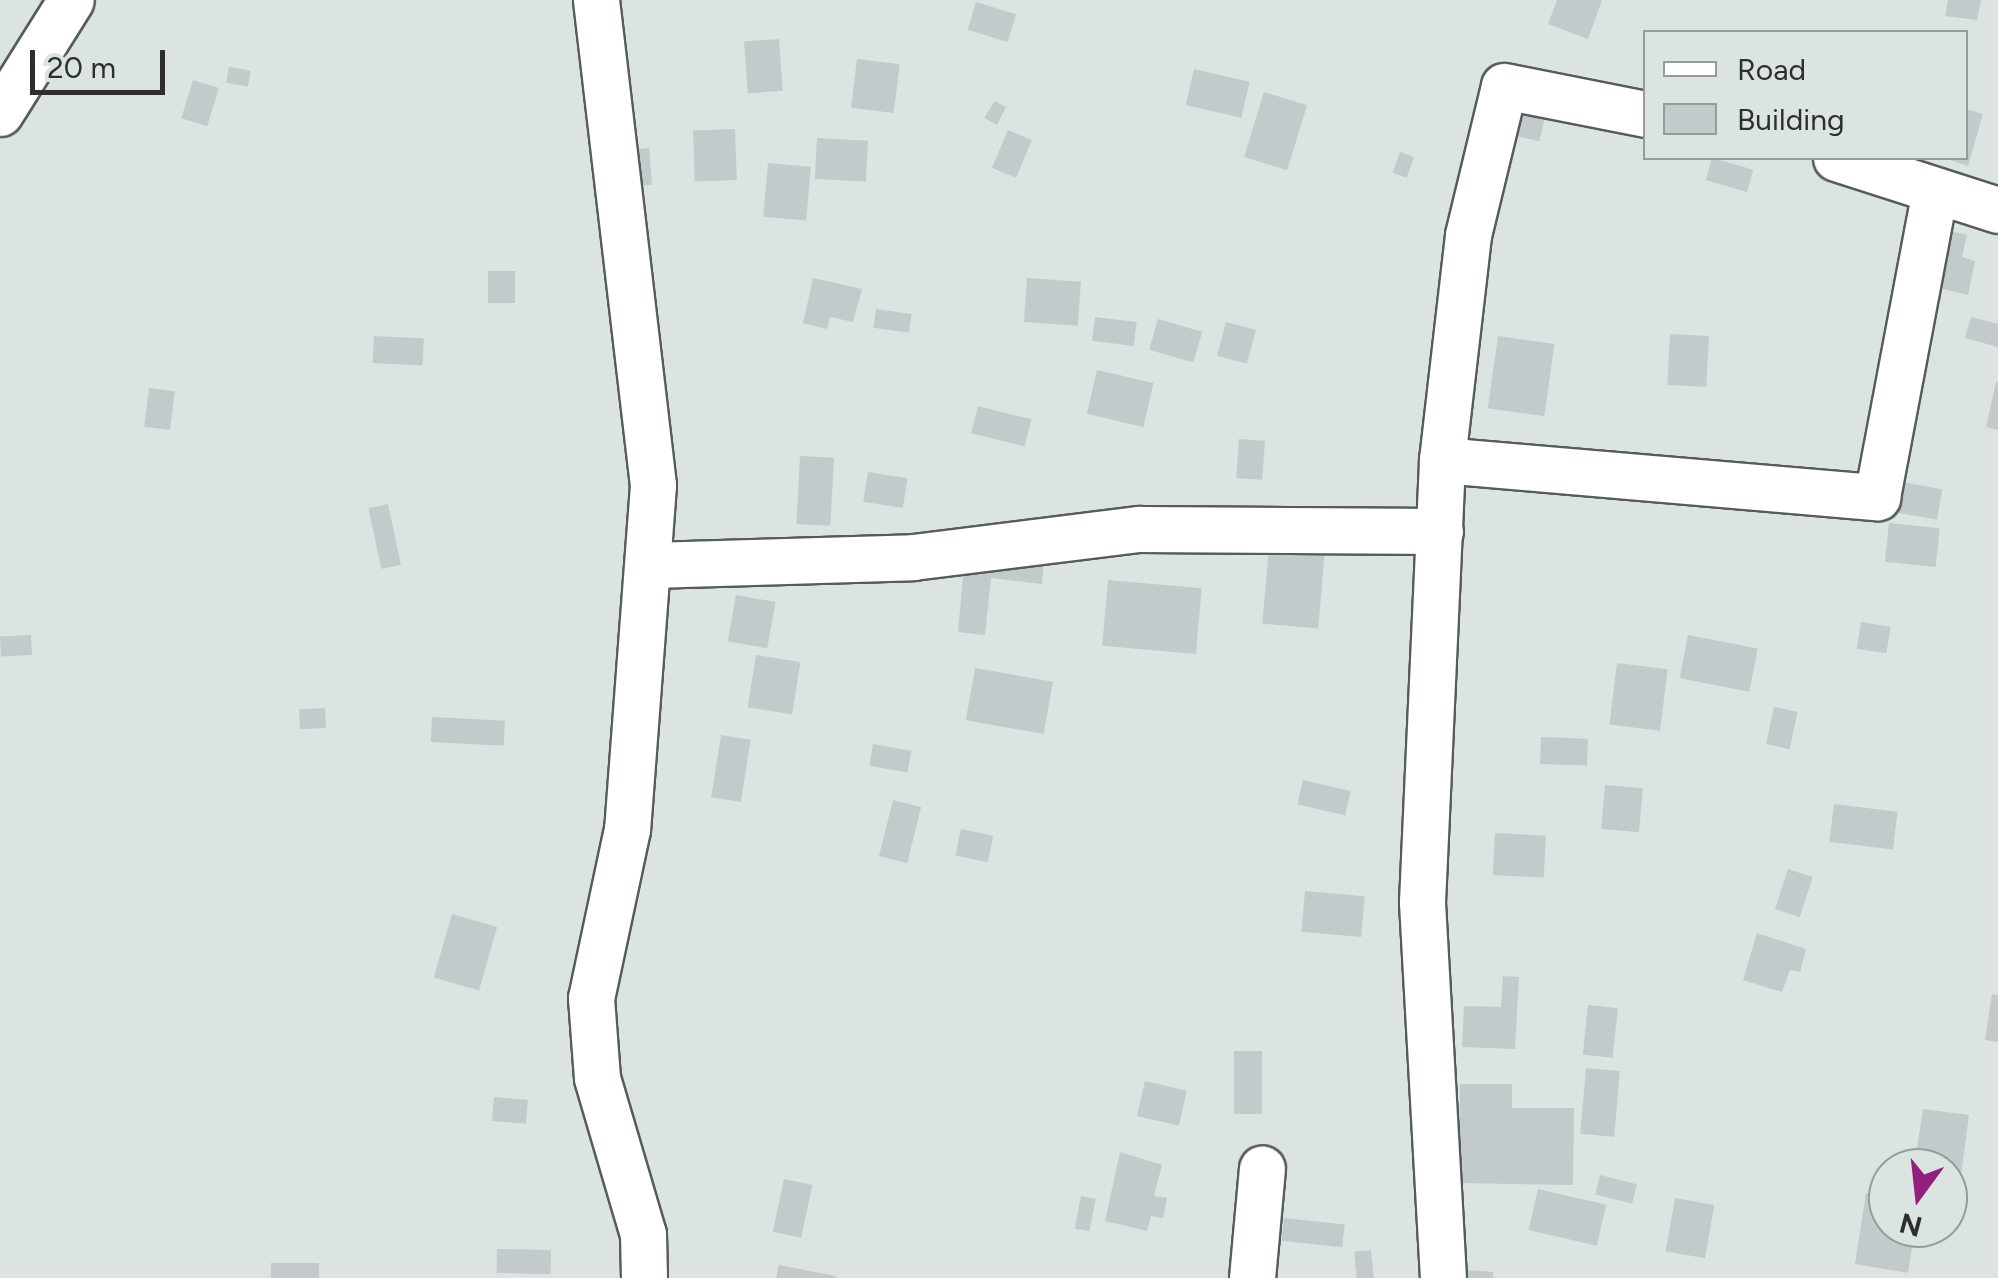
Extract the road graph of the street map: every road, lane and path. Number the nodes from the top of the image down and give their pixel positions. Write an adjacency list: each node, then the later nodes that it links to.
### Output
1 (71, 0): 3 (street)
2 (596, 0): 10 (street)
3 (0, 112)
4 (1643, 113): 8 (street)
5 (1841, 160): 6 (street)
6 (1934, 194): 7 (street); 8 (street)
7 (1998, 210)
8 (1442, 460): 9 (street)
9 (1440, 532): 10 (street); 14 (street)
10 (651, 565): 12 (street)
11 (1262, 1168): 13 (street)
12 (644, 1278)
13 (1252, 1278)
14 (1443, 1278)

